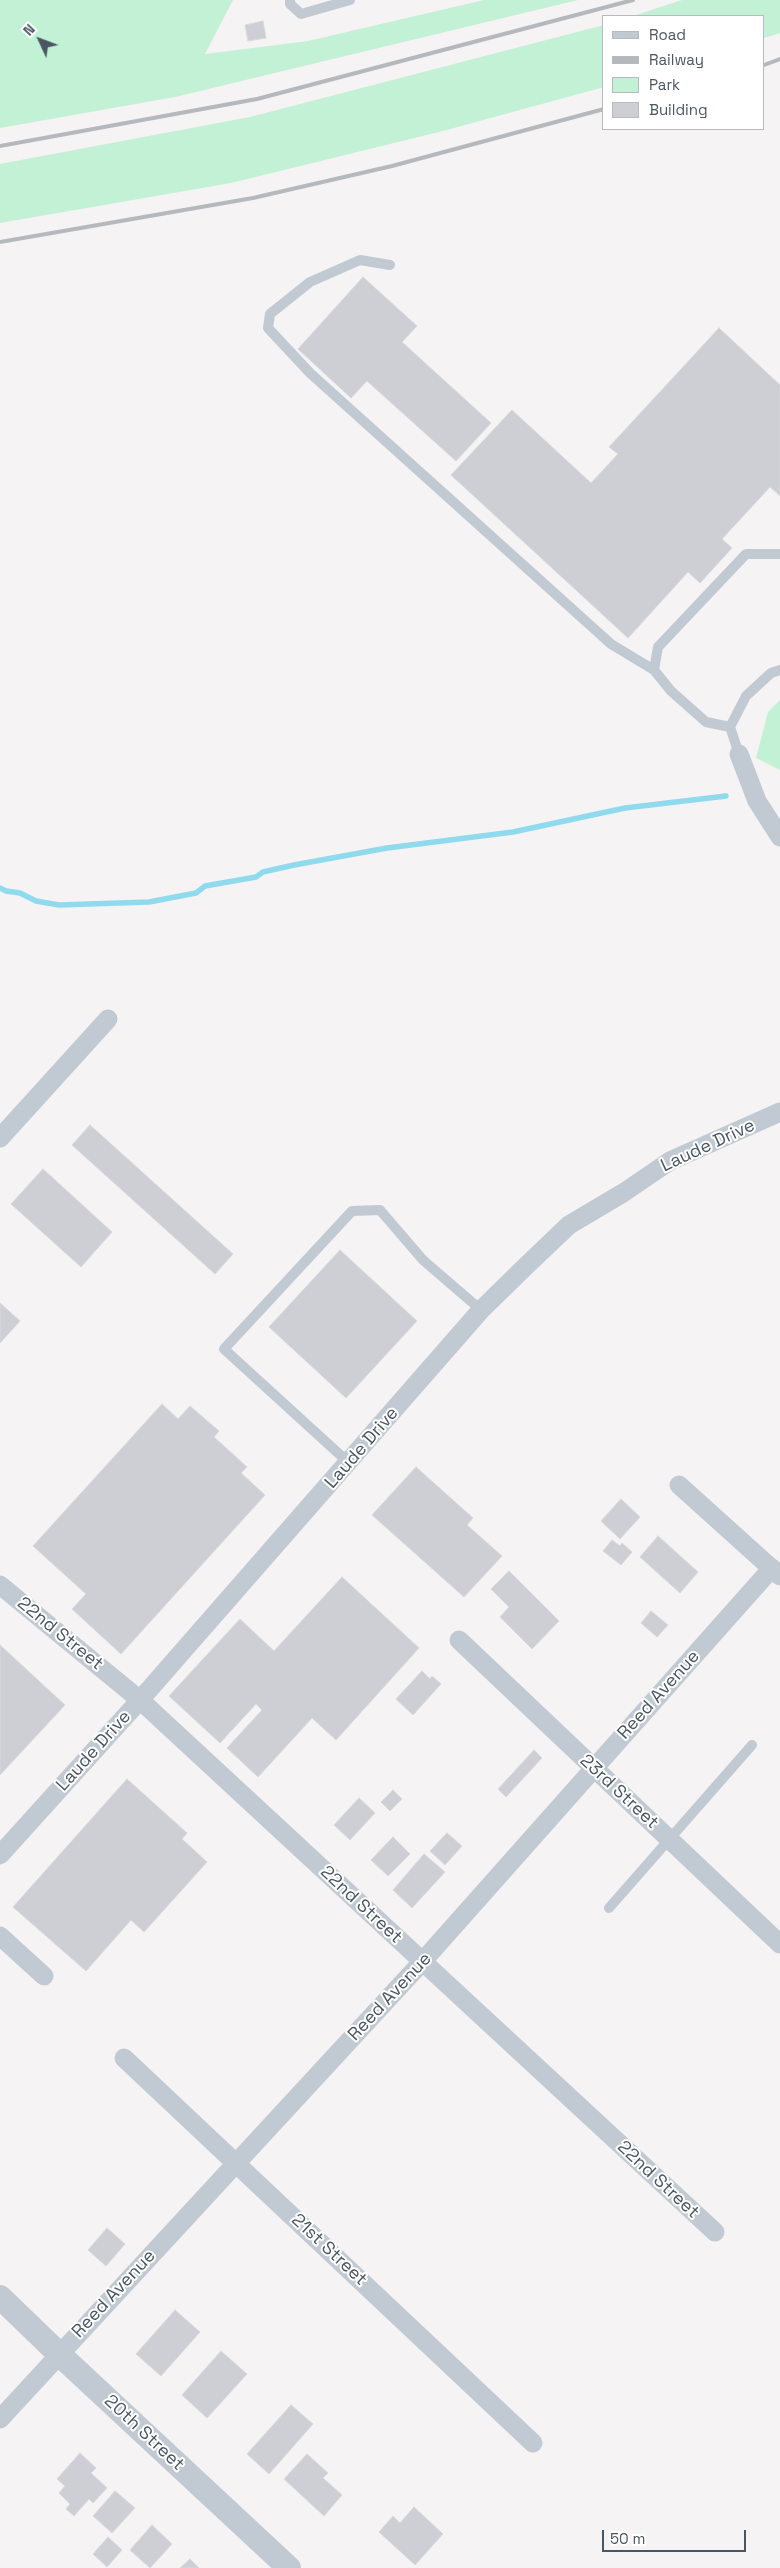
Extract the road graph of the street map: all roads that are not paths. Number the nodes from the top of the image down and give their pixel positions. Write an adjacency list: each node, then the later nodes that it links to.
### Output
1 (290, 0): 2 (lane)
2 (350, 0)
3 (390, 265): 5 (lane)
4 (780, 554): 5 (lane)
5 (654, 670): 7 (lane)
6 (780, 670): 7 (lane)
7 (730, 727): 8 (lane)
8 (740, 754): 9 (street)
9 (780, 837)
10 (108, 1019): 12 (street)
11 (780, 1112): 13 (street, Laude Drive)
12 (0, 1138)
13 (481, 1310): 14 (street, Laude Drive); 14 (lane)
14 (349, 1463): 19 (street, Laude Drive)
15 (679, 1485): 16 (street)
16 (776, 1572): 21 (street, Reed Avenue)
17 (0, 1585): 19 (street, 22nd Street)
18 (458, 1640): 21 (street, 23rd Street)
19 (140, 1700): 23 (street, Laude Drive); 27 (street, 22nd Street)
20 (752, 1746): 22 (lane)
21 (593, 1768): 22 (street, 23rd Street); 27 (street, Reed Avenue)
22 (670, 1841): 24 (lane); 26 (street, 23rd Street)
23 (0, 1855)
24 (609, 1908)
25 (0, 1936): 28 (street)
26 (780, 1944)
27 (422, 1962): 30 (street, Reed Avenue); 31 (street, 22nd Street)
28 (44, 1976)
29 (124, 2058): 30 (street, 21st Street)
30 (236, 2163): 33 (street, Reed Avenue); 35 (street, 21st Street)
31 (715, 2232)
32 (0, 2297): 33 (street, 20th Street)
33 (58, 2354): 34 (street, Reed Avenue); 36 (street, 20th Street)
34 (0, 2419)
35 (533, 2443)
36 (289, 2568)

